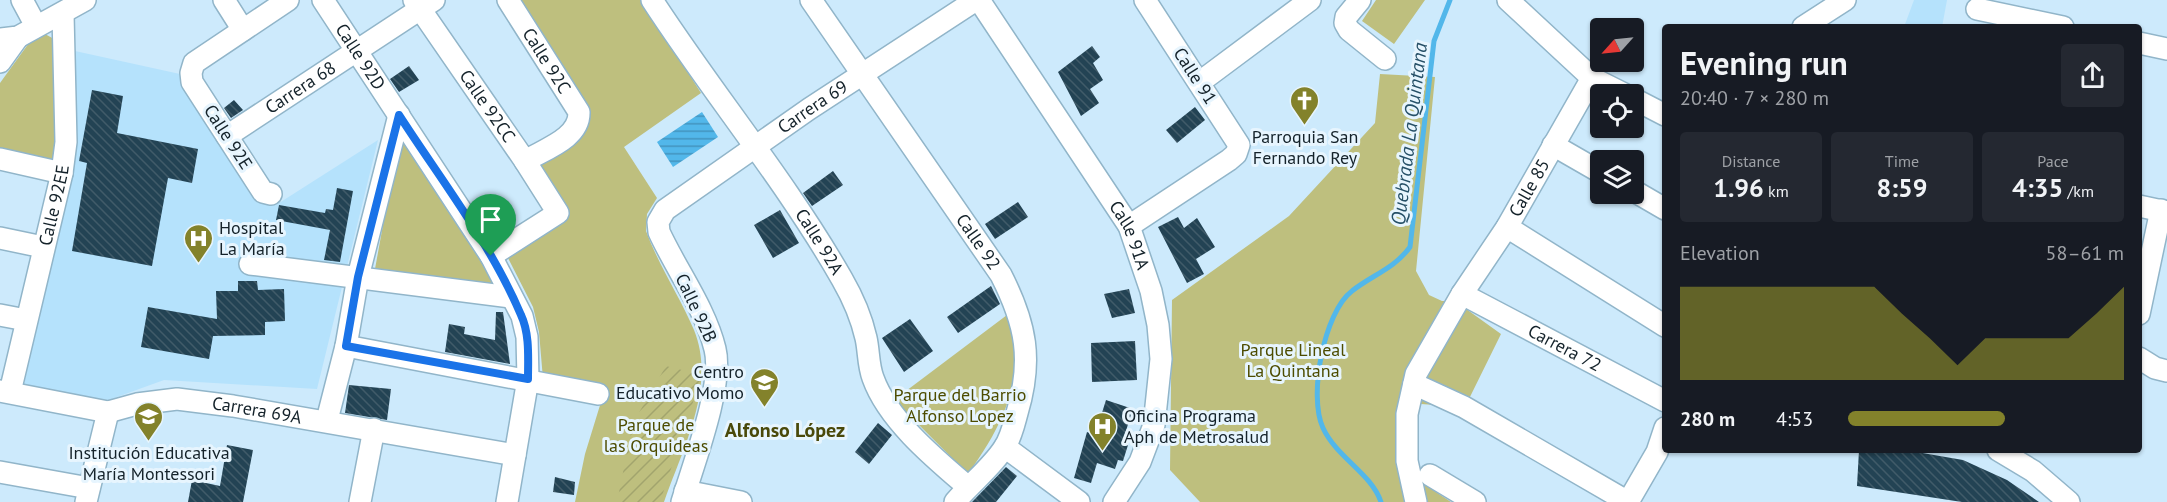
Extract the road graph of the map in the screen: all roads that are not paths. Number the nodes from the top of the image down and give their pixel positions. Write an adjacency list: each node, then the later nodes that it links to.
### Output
1 (22, 0): 20 (street)
2 (86, 0): 17 (street)
3 (224, 0): 21 (street)
4 (288, 0): 21 (street)
5 (323, 0): 25 (street, Calle 92D)
6 (508, 0): 39 (street, Calle 92C)
7 (652, 0): 37 (street, Calle 92A)
8 (811, 0): 28 (street, Calle 92)
9 (977, 0): 28 (street, Carrera 69); 48 (street, Calle 91A)
10 (1144, 0): 30 (street, Calle 91)
11 (1360, 0): 26 (street)
12 (1845, 0): 18 (street)
13 (1303, 2): 30 (street)
14 (423, 3): 25 (street, Carrera 68); 39 (street, Calle 92CC)
15 (1519, 3): 29 (street)
16 (1977, 12): 19 (street)
17 (63, 14): 20 (street); 41 (street, Calle 92EE)
18 (1808, 24)
19 (2045, 24)
20 (36, 26): 22 (street)
21 (243, 30): 35 (street, Calle 92E)
22 (9, 38): 27 (street)
23 (2142, 44): 24 (street)
24 (2167, 49)
25 (356, 50): 34 (street, Calle 92D); 35 (street, Carrera 68)
26 (1385, 59)
27 (0, 62)
28 (863, 74): 37 (street, Carrera 69); 73 (street, Calle 92)
29 (1592, 78): 31 (street); 36 (street, Calle 85)
30 (1200, 82): 48 (street, Calle 91)
31 (1604, 84)
32 (1644, 104): 33 (street)
33 (1662, 114)
34 (399, 115): 52 (street, Calle 92D); 54 (street)
35 (227, 136): 42 (street, Calle 92E)
36 (1553, 145): 40 (street); 49 (street, Calle 85)
37 (756, 146): 47 (street, Carrera 69); 78 (street, Calle 92A)
38 (0, 159): 41 (street)
39 (525, 161): 52 (street, Calle 92CC)
40 (1590, 166)
41 (62, 173): 51 (street, Calle 92EE)
42 (271, 194)
43 (1644, 197): 44 (street)
44 (1662, 207)
45 (2142, 207): 46 (street)
46 (2164, 211): 56 (street)
47 (658, 222): 80 (street, Calle 92B)
48 (1129, 226): 85 (street, Calle 91A)
49 (1507, 227): 55 (street, Calle 85); 60 (street)
50 (0, 238): 51 (street)
51 (43, 248): 59 (street, Calle 92EE)
52 (491, 256): 57 (street, Calle 92D)
53 (249, 264): 54 (street)
54 (358, 277): 57 (street); 61 (street)
55 (1462, 294): 65 (street, Calle 85); 68 (street, Carrera 72)
56 (2142, 294)
57 (511, 297): 64 (street, Calle 92D)
58 (0, 315): 59 (street)
59 (26, 320): 66 (street, Calle 92EE)
60 (1662, 324)
61 (346, 346): 64 (street); 70 (street)
62 (2142, 360): 63 (street)
63 (2167, 370)
64 (528, 379): 67 (street); 75 (street, Calle 92D)
65 (1414, 384): 86 (street, Calle 85); 88 (street)
66 (5, 392): 69 (street, Carrera 69A)
67 (598, 394)
68 (1662, 399)
69 (108, 412): 70 (street, Carrera 69A); 79 (street)
70 (327, 420): 71 (street, Carrera 69A)
71 (374, 429): 75 (street, Carrera 69A); 81 (street)
72 (1662, 437): 88 (street)
73 (1005, 447): 78 (street, Calle 92); 84 (street)
74 (2003, 453): 89 (street)
75 (515, 455): 82 (street, Calle 92D)
76 (0, 472): 79 (street)
77 (1430, 475): 87 (street)
78 (961, 494)
79 (88, 495)
80 (683, 497): 83 (street)
81 (360, 502)
82 (507, 502)
83 (741, 502)
84 (1078, 502)
85 (1114, 502)
86 (1416, 502)
87 (1475, 502)
88 (1628, 502)
89 (2069, 502)

